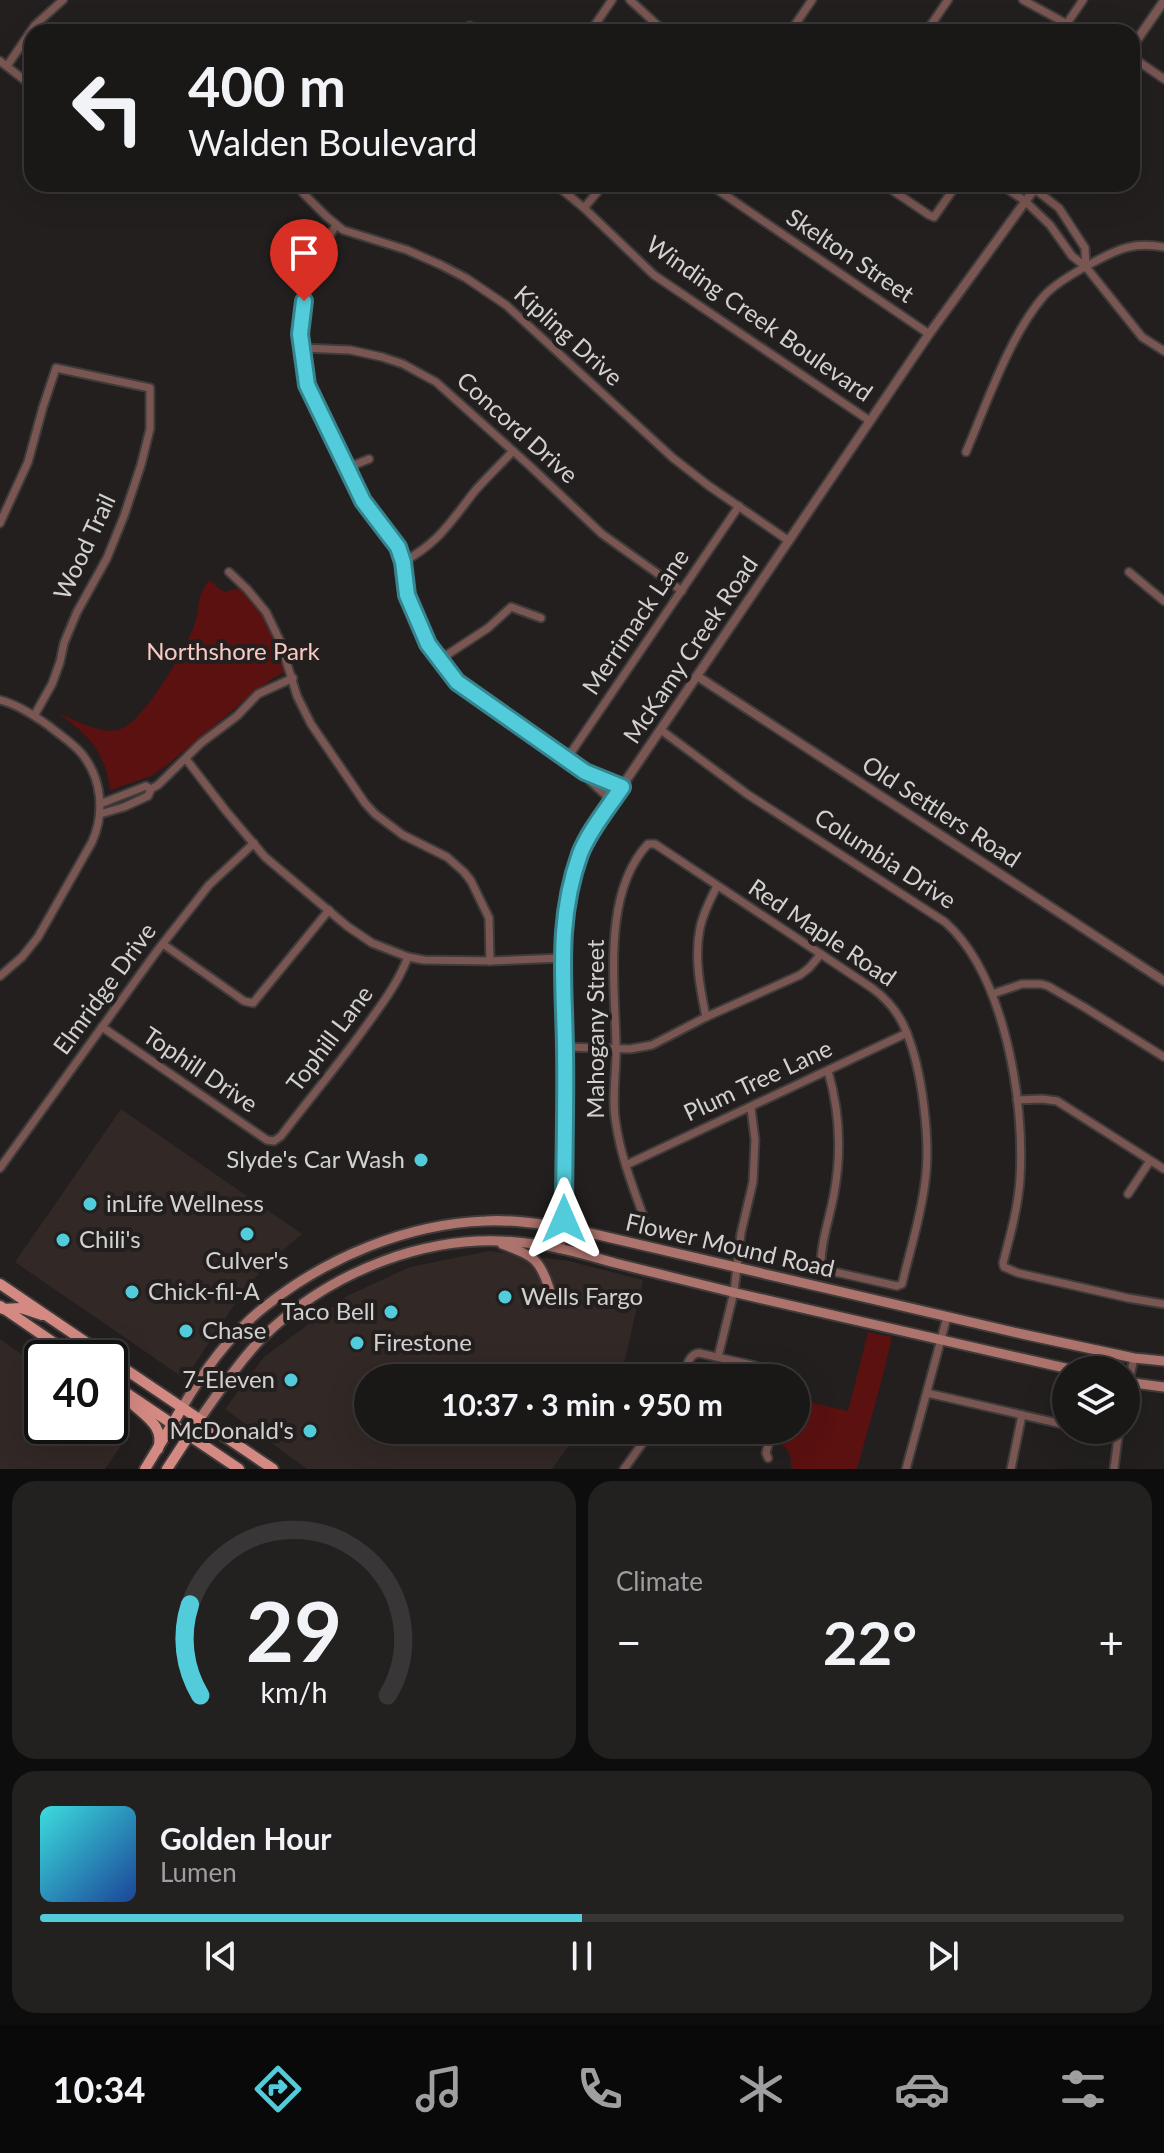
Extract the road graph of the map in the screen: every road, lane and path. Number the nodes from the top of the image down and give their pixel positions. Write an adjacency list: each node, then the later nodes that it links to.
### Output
1 (63, 0): 9 (street)
2 (612, 0): 10 (street)
3 (630, 0): 11 (street)
4 (812, 0): 12 (street)
5 (948, 0): 13 (street)
6 (1023, 0): 14 (street)
7 (1083, 0): 14 (street)
8 (1164, 1): 15 (street)
9 (36, 24)
10 (596, 24)
11 (656, 24)
12 (796, 24)
13 (932, 24)
14 (1067, 24)
15 (1140, 36)
16 (24, 39): 18 (street)
17 (1140, 62): 19 (street)
18 (4, 64): 20 (street)
19 (1164, 79)
20 (24, 80)
21 (565, 192): 31 (street, Winding Creek Boulevard)
22 (597, 192): 31 (street)
23 (721, 192): 35 (street, Skelton Street)
24 (895, 192): 25 (street)
25 (951, 192)
26 (1012, 192): 30 (street)
27 (1030, 192): 30 (street, McKamy Creek Road)
28 (1040, 192): 34 (street)
29 (303, 193): 32 (street, Kipling Drive)
30 (1025, 201): 34 (street); 35 (street, McKamy Creek Road)
31 (584, 208): 38 (street, Winding Creek Boulevard)
32 (336, 225): 36 (street); 43 (street, Kipling Drive)
33 (1164, 247): 34 (street)
34 (1086, 267): 37 (street); 40 (street)
35 (929, 334): 38 (street, McKamy Creek Road)
36 (301, 348): 39 (street, Concord Drive); 42 (street)
37 (1164, 351)
38 (870, 421): 45 (street, McKamy Creek Road)
39 (513, 451): 46 (street); 49 (street, Concord Drive)
40 (966, 452)
41 (369, 459): 42 (street)
42 (347, 468): 46 (street)
43 (739, 506): 45 (street, Kipling Drive); 49 (street, Merrimack Lane)
44 (0, 523): 56 (street, Wood Trail)
45 (789, 541): 53 (street, McKamy Creek Road)
46 (403, 562): 52 (street)
47 (229, 572): 54 (street)
48 (1129, 572): 50 (street)
49 (682, 591): 59 (street, Merrimack Lane)
50 (1164, 601)
51 (541, 618): 52 (street)
52 (439, 660): 59 (street)
53 (697, 676): 57 (street, McKamy Creek Road); 76 (street, Old Settlers Road)
54 (293, 678): 58 (street); 74 (street)
55 (0, 700): 56 (street)
56 (34, 716): 64 (street)
57 (661, 730): 61 (street, McKamy Creek Road); 77 (street, Columbia Drive)
58 (186, 759): 62 (street); 66 (street)
59 (566, 760): 60 (street)
60 (585, 772): 61 (street); 63 (street)
61 (622, 787): 63 (street, McKamy Creek Road)
62 (151, 789): 64 (street); 65 (street)
63 (612, 801): 73 (street, McKamy Creek Road)
64 (100, 804): 65 (street)
65 (100, 814): 75 (street)
66 (254, 843): 69 (street); 70 (street, Elmridge Drive)
67 (648, 844): 68 (street, Red Maple Road); 82 (street, Mahogany Street)
68 (717, 886): 71 (street, Red Maple Road); 78 (street)
69 (329, 910): 70 (street); 72 (street)
70 (163, 944): 79 (street, Elmridge Drive)
71 (821, 954): 78 (street); 80 (street, Red Maple Road)
72 (408, 957): 74 (street); 87 (street, Tophill Lane)
73 (562, 958): 74 (street); 81 (street, McKamy Creek Road)
74 (490, 961)
75 (0, 976)
76 (1164, 981)
77 (992, 994): 83 (street); 85 (street, Columbia Drive)
78 (706, 1017): 82 (street)
79 (102, 1027): 87 (street, Tophill Drive); 90 (street, Elmridge Drive)
80 (907, 1033): 84 (street, Plum Tree Lane); 84 (street, Red Maple Road)
81 (565, 1047): 82 (street); 94 (street, McKamy Creek Road)
82 (616, 1048): 89 (street, Mahogany Street)
83 (1164, 1057)
84 (828, 1071): 86 (street, Plum Tree Lane)
85 (1017, 1100): 88 (street); 105 (street, Columbia Drive)
86 (751, 1108): 89 (street, Plum Tree Lane); 99 (street)
87 (276, 1140)
88 (1150, 1161): 91 (street); 92 (street)
89 (626, 1165): 93 (street, Mahogany Street)
90 (0, 1168)
91 (1164, 1169)
92 (1128, 1194)
93 (644, 1218)
94 (564, 1227): 95 (main road, Flower Mound Road); 97 (street, McKamy Creek Road); 99 (main road, Flower Mound Road)
95 (392, 1238): 98 (main road); 125 (main road, Flower Mound Road)
96 (495, 1242): 97 (main road, Flower Mound Road); 98 (main road, Flower Mound Road); 101 (main road)
97 (560, 1249): 102 (main road, Flower Mound Road)
98 (399, 1255): 127 (main road, Flower Mound Road)
99 (738, 1268): 102 (street); 108 (main road, Flower Mound Road)
100 (0, 1284): 103 (main road)
101 (550, 1291)
102 (734, 1292): 111 (main road, Flower Mound Road); 113 (street)
103 (14, 1293): 104 (main road); 107 (main road)
104 (0, 1294)
105 (1164, 1304)
106 (2, 1308): 107 (main road); 109 (main road)
107 (48, 1316): 110 (main road)
108 (947, 1317): 111 (street); 112 (main road, Flower Mound Road)
109 (49, 1340)
110 (83, 1340)
111 (941, 1340): 118 (main road, Flower Mound Road); 123 (street)
112 (1125, 1356)
113 (718, 1357): 116 (street); 117 (street)
114 (1140, 1359): 115 (main road, Flower Mound Road)
115 (1164, 1361)
116 (688, 1364)
117 (748, 1364)
118 (1052, 1365)
119 (128, 1371): 125 (main road)
120 (1140, 1384): 121 (main road)
121 (1164, 1387)
122 (128, 1393): 129 (main road)
123 (927, 1393): 126 (street); 141 (street)
124 (128, 1400): 134 (main road)
125 (182, 1408): 127 (main road); 129 (main road, Flower Mound Road)
126 (1022, 1415): 128 (street); 142 (street)
127 (199, 1420): 130 (main road, Flower Mound Road); 139 (main road)
128 (1052, 1422)
129 (173, 1424): 130 (main road); 134 (main road, Flower Mound Road)
130 (189, 1435): 137 (main road, Flower Mound Road); 138 (main road)
131 (642, 1444): 140 (street)
132 (768, 1444): 135 (street)
133 (1118, 1444): 143 (street)
134 (158, 1449): 136 (main road, Flower Mound Road)
135 (768, 1458)
136 (145, 1469)
137 (167, 1469)
138 (239, 1469)
139 (273, 1469)
140 (624, 1469)
141 (906, 1469)
142 (1011, 1469)
143 (1114, 1469)

